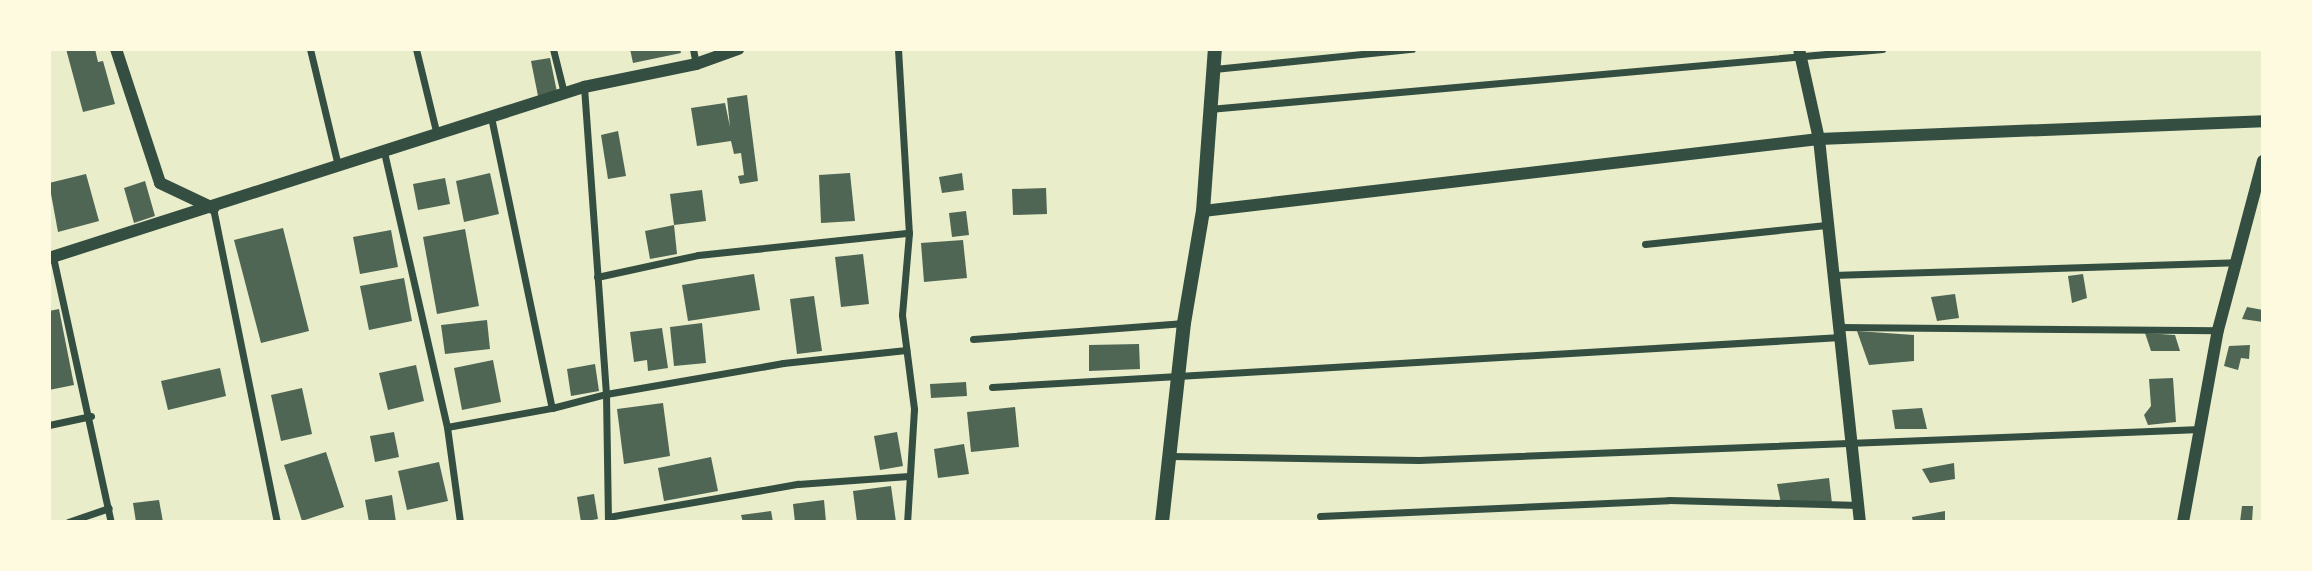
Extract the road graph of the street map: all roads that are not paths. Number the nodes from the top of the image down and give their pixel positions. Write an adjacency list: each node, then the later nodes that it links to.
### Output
1 (116, 49): 24 (street)
2 (310, 49): 23 (street)
3 (416, 49): 19 (street)
4 (553, 49): 15 (street)
5 (693, 49): 12 (street)
6 (738, 49): 12 (street)
7 (898, 49): 27 (street)
8 (1215, 49): 13 (main road)
9 (1412, 49): 13 (street)
10 (1882, 49): 11 (street)
11 (1799, 53): 16 (street); 20 (street)
12 (696, 64): 14 (street)
13 (1213, 70): 16 (main road)
14 (584, 87): 15 (street); 32 (street)
15 (564, 93): 17 (street)
16 (1208, 110): 25 (main road)
17 (491, 117): 19 (street); 41 (street)
18 (2263, 121): 20 (street)
19 (437, 135): 21 (street)
20 (1819, 139): 25 (street); 26 (street)
21 (384, 152): 23 (street); 44 (street)
22 (2263, 161): 30 (street)
23 (338, 167): 24 (street)
24 (213, 208): 29 (street); 55 (street)
25 (1203, 211): 33 (main road)
26 (1826, 225): 28 (street); 31 (street)
27 (909, 233): 32 (street); 37 (street)
28 (1644, 244)
29 (51, 257): 42 (street)
30 (2237, 262): 31 (street); 34 (street)
31 (1832, 275): 35 (street)
32 (597, 277): 40 (street)
33 (1184, 323): 36 (street); 38 (main road)
34 (2218, 330): 35 (street); 45 (street)
35 (1840, 332): 38 (street); 46 (street)
36 (973, 339)
37 (906, 350): 40 (street); 48 (street)
38 (1178, 375): 39 (street); 47 (main road)
39 (992, 387)
40 (606, 394): 41 (street); 52 (street)
41 (552, 408): 44 (street)
42 (91, 416): 43 (street); 50 (street)
43 (49, 425)
44 (447, 427): 56 (street)
45 (2201, 429): 46 (street); 60 (street)
46 (1851, 444): 47 (street); 49 (street)
47 (1169, 456): 58 (main road)
48 (909, 476): 52 (street); 57 (street)
49 (1859, 505): 51 (street); 59 (street)
50 (109, 508): 53 (street); 54 (street)
51 (1320, 516)
52 (608, 519)
53 (68, 522)
54 (111, 522)
55 (277, 522)
56 (460, 522)
57 (906, 522)
58 (1162, 522)
59 (1860, 522)
60 (2183, 522)

